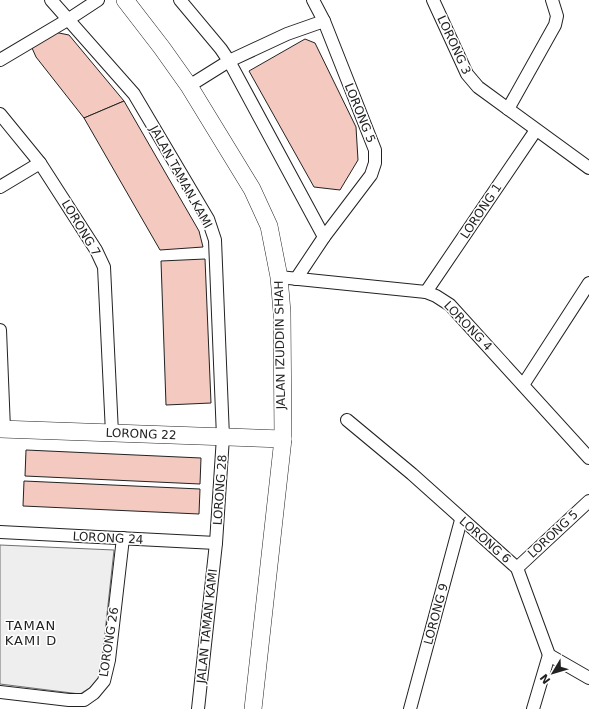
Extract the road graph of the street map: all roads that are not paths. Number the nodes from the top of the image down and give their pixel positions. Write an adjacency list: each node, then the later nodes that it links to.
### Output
1 (51, 0): 8 (street, JALAN TAMAN KAMI)
2 (98, 0): 8 (street)
3 (125, 0): 12 (main road, JALAN IZUDDIN SHAH)
4 (180, 0): 11 (street)
5 (313, 0): 9 (street, LORONG 5)
6 (433, 0): 13 (street, LORONG 3)
7 (552, 0): 13 (street)
8 (68, 19): 10 (street); 30 (street, JALAN TAMAN KAMI)
9 (324, 21): 11 (street); 19 (street, LORONG 5)
10 (0, 60)
11 (229, 61): 12 (street); 19 (street)
12 (189, 86): 20 (main road, JALAN IZUDDIN SHAH)
13 (508, 109): 15 (street, LORONG 3)
14 (0, 114): 16 (street, LORONG 7)
15 (536, 130): 17 (street, LORONG 3); 23 (street, LORONG 1)
16 (40, 163): 18 (street); 29 (street, LORONG 7)
17 (589, 168)
18 (0, 187)
19 (324, 237): 21 (street, LORONG 5)
20 (279, 277): 21 (street, LORONG 4); 31 (main road, JALAN IZUDDIN SHAH)
21 (296, 279): 23 (street, LORONG 4)
22 (589, 283): 24 (street)
23 (426, 292): 26 (street, LORONG 4)
24 (584, 301): 26 (street)
25 (0, 330): 28 (street)
26 (523, 385): 32 (street, LORONG 4)
27 (348, 420): 34 (street, LORONG 6)
28 (2, 429): 29 (main road, LORONG 22)
29 (112, 433): 30 (main road, LORONG 22)
30 (223, 437): 31 (main road, LORONG 22); 37 (street, LORONG 28)
31 (282, 439): 43 (main road, JALAN IZUDDIN SHAH)
32 (589, 458)
33 (589, 501): 38 (street, LORONG 5)
34 (462, 520): 38 (street, LORONG 6); 44 (street, LORONG 9)
35 (0, 532): 36 (street, LORONG 24)
36 (123, 538): 37 (street, LORONG 24); 41 (street, LORONG 26)
37 (216, 543): 42 (street, JALAN TAMAN KAMI)
38 (517, 568): 39 (street, LORONG 6)
39 (549, 655): 40 (street); 45 (street)
40 (589, 678)
41 (0, 692)
42 (198, 709)
43 (253, 709)
44 (410, 709)
45 (533, 709)

